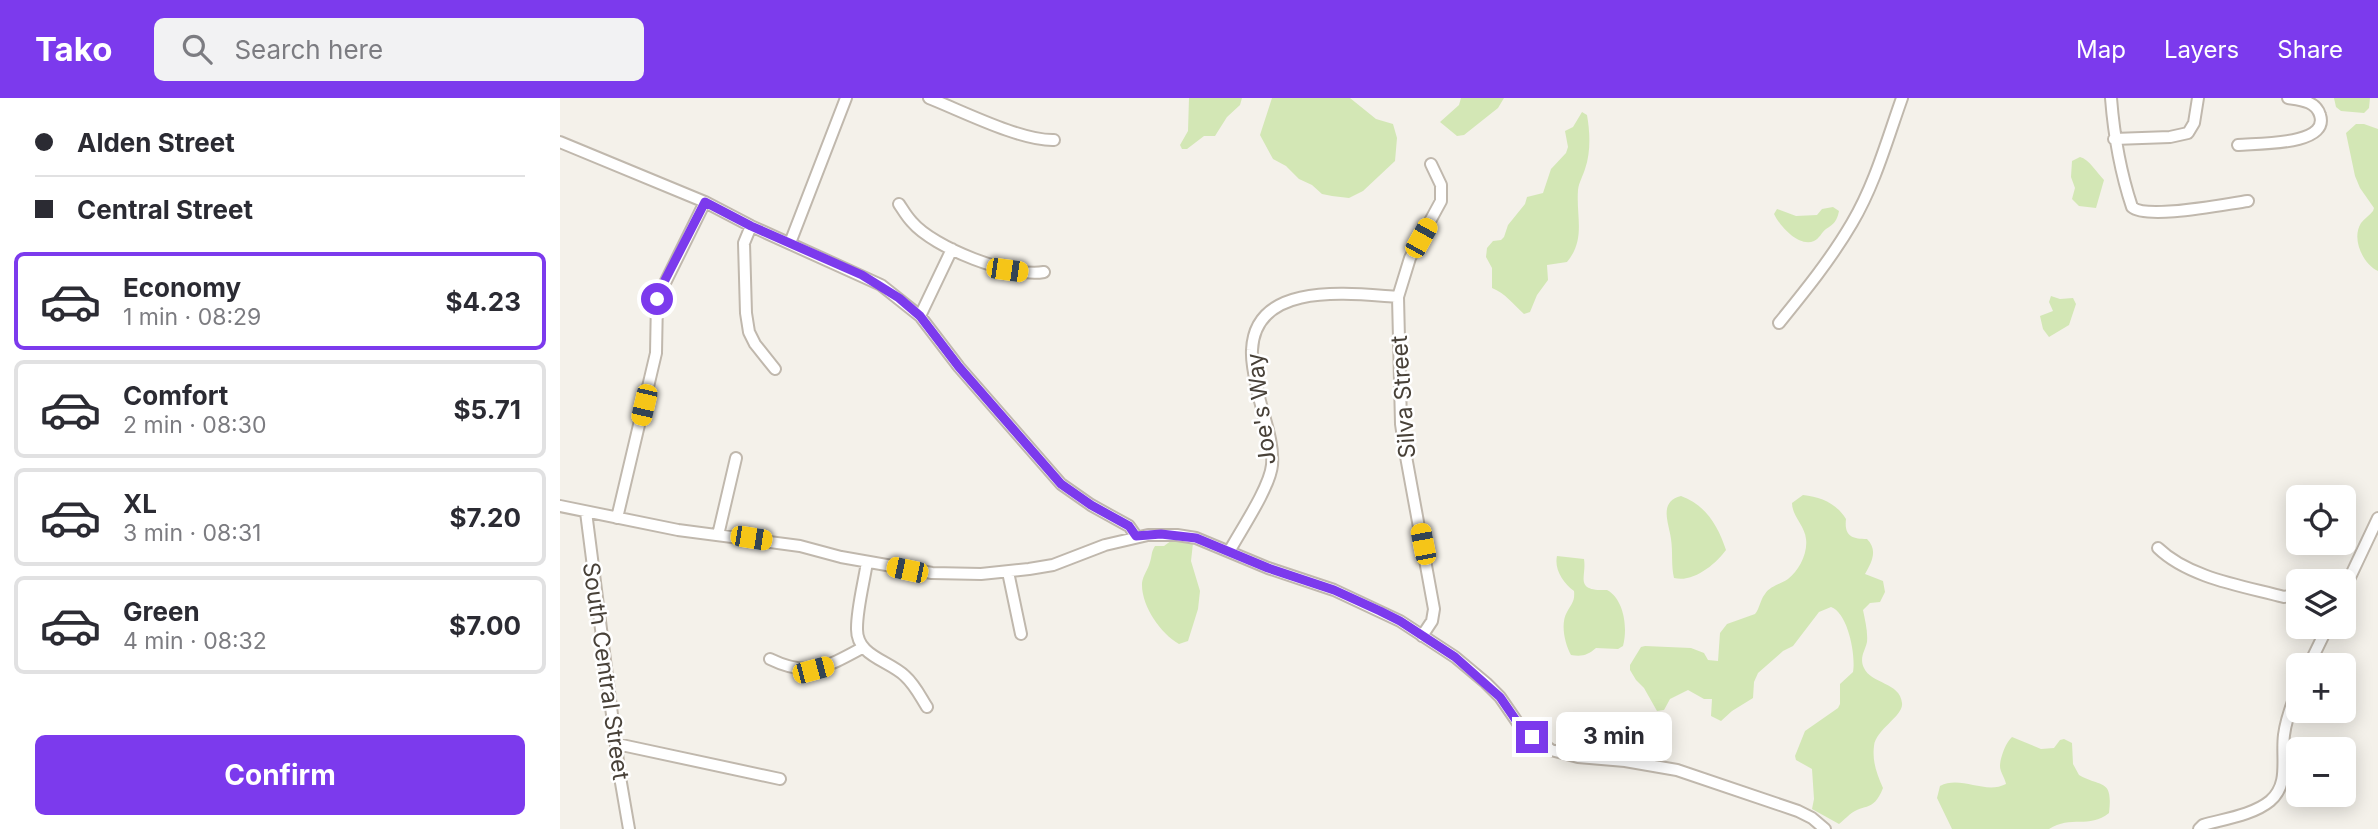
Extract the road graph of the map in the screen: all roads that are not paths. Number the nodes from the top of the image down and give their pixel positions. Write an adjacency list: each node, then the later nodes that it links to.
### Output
1 (846, 98): 16 (street)
2 (929, 98): 8 (street)
3 (1902, 98): 21 (street)
4 (2111, 98): 7 (street)
5 (2198, 98): 7 (street)
6 (2288, 98): 10 (street)
7 (2114, 139): 12 (street)
8 (1054, 140)
9 (560, 142): 13 (street)
10 (2238, 145)
11 (1432, 164): 19 (street, Silva Street)
12 (2248, 201)
13 (705, 202): 15 (street); 26 (street)
14 (899, 204): 17 (street)
15 (751, 226): 16 (street); 22 (street)
16 (790, 243): 20 (street)
17 (952, 250): 18 (street); 20 (street)
18 (1044, 272)
19 (1398, 297): 31 (street, Joe's Way); 37 (street, Silva Street)
20 (920, 316): 29 (street)
21 (1779, 323)
22 (775, 369)
23 (736, 458): 28 (street)
24 (560, 506): 25 (street)
25 (586, 512): 26 (street); 42 (street, South Central Street)
26 (617, 518): 28 (street)
27 (2378, 518): 33 (street)
28 (718, 535): 32 (street)
29 (1136, 536): 31 (street); 34 (street)
30 (2158, 548): 35 (street)
31 (1230, 551): 37 (street)
32 (867, 562): 34 (street); 38 (street)
33 (2354, 569)
34 (1008, 572): 36 (street)
35 (2286, 597)
36 (1021, 634)
37 (1422, 636): 45 (street)
38 (862, 648): 39 (street); 40 (street)
39 (770, 659)
40 (927, 707)
41 (2287, 723): 46 (street)
42 (617, 744): 43 (street); 44 (street, South Central Street)
43 (780, 779)
44 (629, 829)
45 (1825, 829)
46 (2199, 829)

